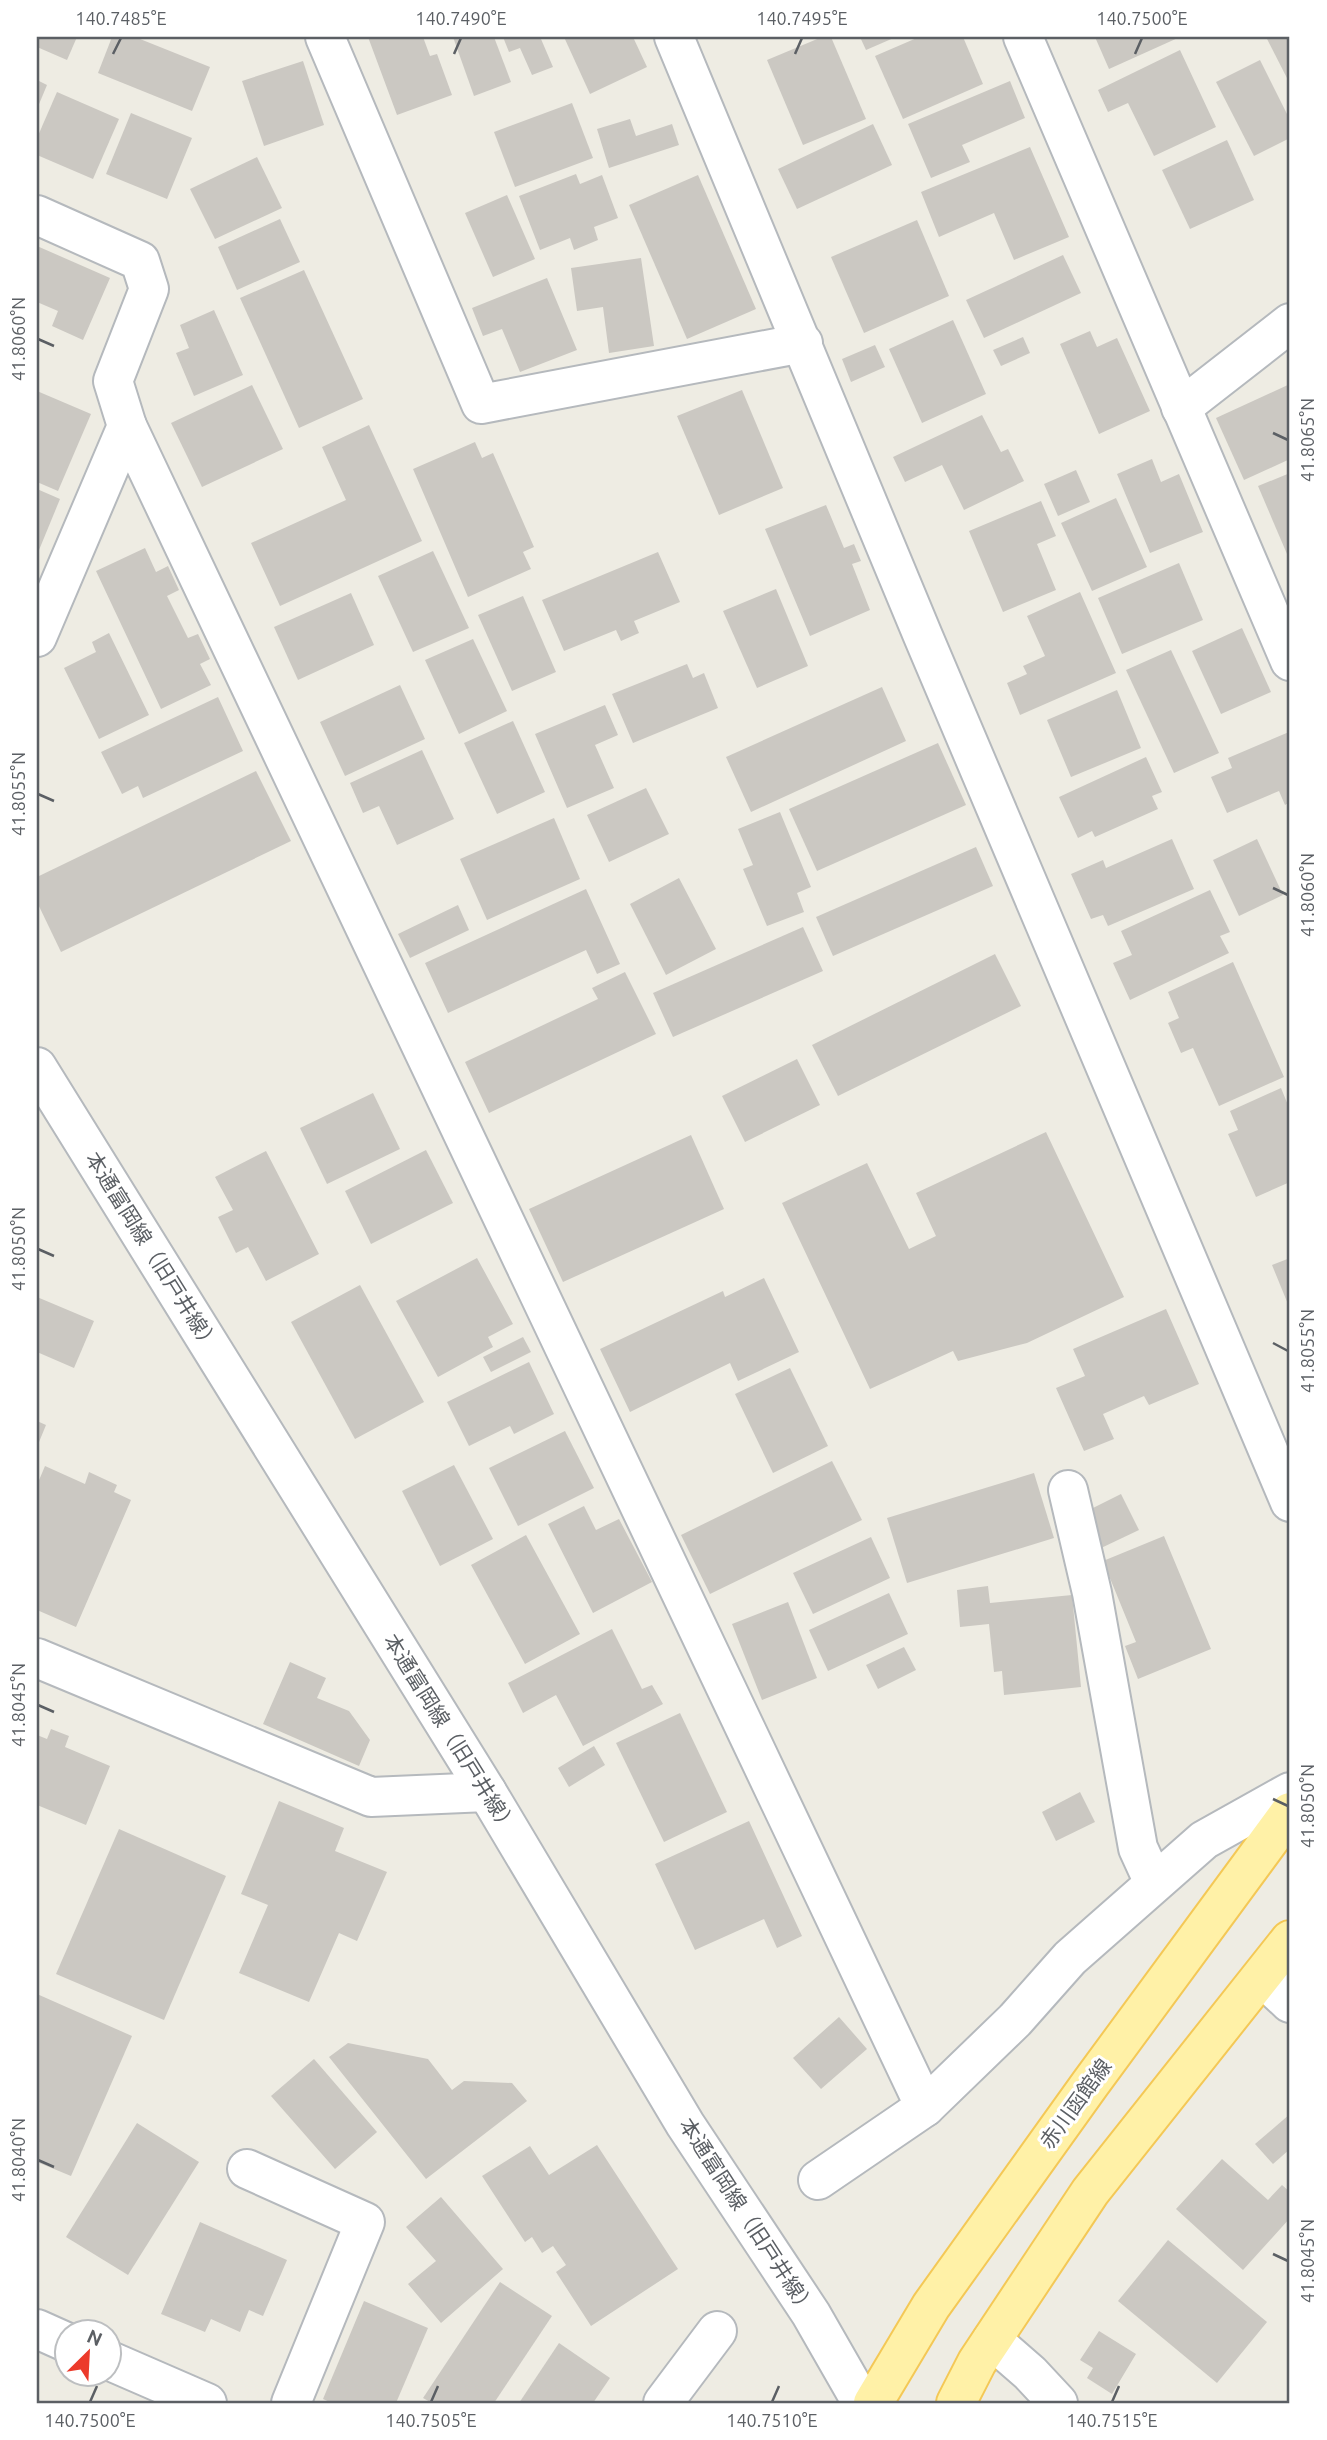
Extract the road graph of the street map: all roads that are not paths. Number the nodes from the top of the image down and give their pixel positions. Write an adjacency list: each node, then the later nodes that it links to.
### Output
1 (325, 37): 6 (street)
2 (674, 37): 6 (street)
3 (1023, 37): 7 (street)
4 (37, 215): 8 (street)
5 (1290, 323): 7 (street)
6 (803, 343): 13 (street)
7 (1181, 408): 10 (street)
8 (127, 426): 9 (street); 22 (street)
9 (37, 638)
10 (1290, 661)
11 (37, 1067): 15 (street, 本通富岡線（旧戸井線）)
12 (1068, 1490): 18 (street)
13 (1290, 1502)
14 (37, 1658): 15 (street)
15 (487, 1792): 31 (street, 本通富岡線（旧戸井線）)
16 (1290, 1792): 18 (street)
17 (1290, 1812): 32 (main road, 赤川函館線)
18 (1154, 1883): 22 (street)
19 (1290, 1940): 20 (main road)
20 (1262, 1977): 21 (street); 26 (main road)
21 (1290, 2003)
22 (925, 2107): 24 (street)
23 (247, 2169): 29 (street)
24 (818, 2180)
25 (717, 2331): 30 (street)
26 (992, 2340): 33 (main road); 34 (street)
27 (122, 2366): 28 (street)
28 (208, 2403)
29 (291, 2403)
30 (663, 2403)
31 (862, 2403)
32 (873, 2403)
33 (956, 2403)
34 (1058, 2403)

